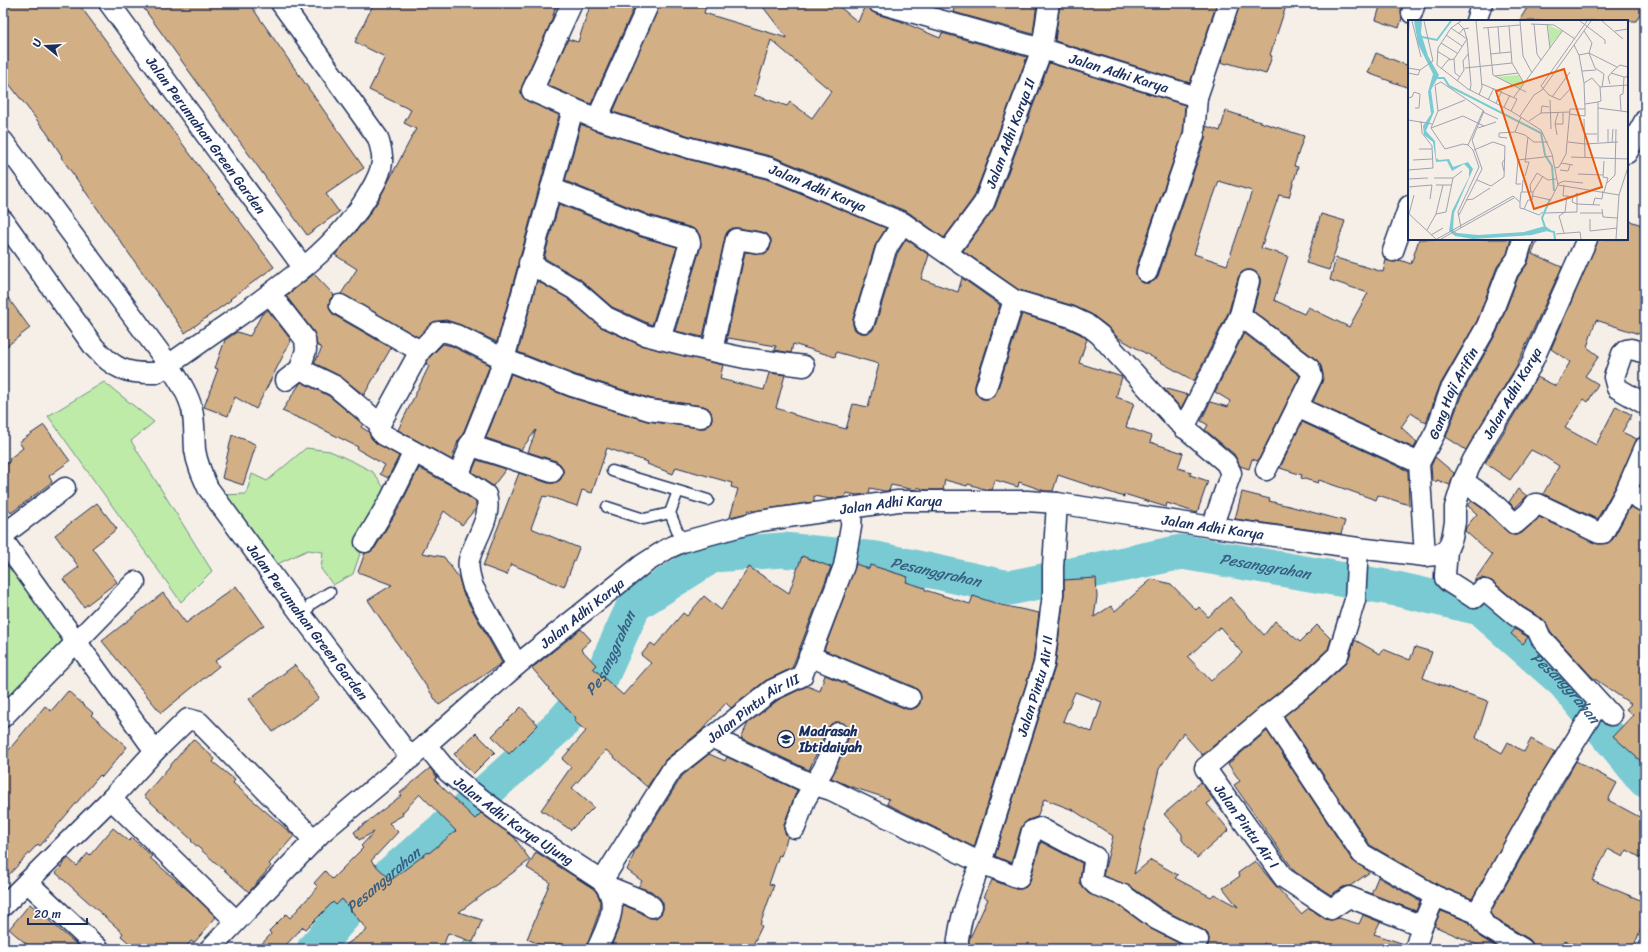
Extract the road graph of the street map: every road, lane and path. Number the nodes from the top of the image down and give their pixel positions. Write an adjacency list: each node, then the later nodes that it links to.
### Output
1 (109, 3): 28 (street, Jalan Perumahan Green Garden)
2 (281, 3): 28 (street)
3 (572, 3): 13 (street, Jalan Adhi Karya)
4 (649, 3): 14 (street)
5 (879, 3): 9 (street, Jalan Adhi Karya)
6 (1049, 3): 11 (street, Jalan Adhi Karya II)
7 (1229, 3): 12 (street)
8 (1482, 3): 10 (street)
9 (906, 7): 11 (street, Jalan Adhi Karya)
10 (1476, 20)
11 (1042, 49): 12 (street, Jalan Adhi Karya); 26 (street, Jalan Adhi Karya II)
12 (1197, 97): 29 (street)
13 (573, 109): 14 (street, Jalan Adhi Karya); 18 (street)
14 (597, 119): 21 (street, Jalan Adhi Karya)
15 (1645, 120): 17 (street)
16 (3, 141): 41 (street, Jalan Perumahan Green Garden)
17 (1628, 151)
18 (551, 188): 27 (street); 36 (street)
19 (1408, 209): 25 (street)
20 (3, 220): 41 (street)
21 (903, 223): 26 (street, Jalan Adhi Karya); 35 (street)
22 (1523, 240): 52 (street, Gang Haji Arifin)
23 (1587, 240): 57 (street, Jalan Adhi Karya)
24 (760, 243): 38 (street)
25 (1393, 251)
26 (947, 253): 32 (street, Jalan Adhi Karya)
27 (529, 263): 36 (street); 40 (street)
28 (303, 267): 31 (street)
29 (1147, 272)
30 (1249, 281): 34 (street)
31 (270, 294): 41 (street); 47 (street)
32 (1014, 300): 43 (street); 48 (street, Jalan Adhi Karya)
33 (340, 305): 37 (street)
34 (1240, 315): 45 (street); 48 (street)
35 (864, 322)
36 (660, 339): 38 (street)
37 (420, 351): 40 (street); 47 (street)
38 (712, 351): 42 (street)
39 (1645, 353): 44 (street)
40 (504, 359): 46 (street); 49 (street)
41 (169, 365): 78 (street, Jalan Perumahan Green Garden)
42 (804, 366)
43 (986, 388)
44 (1645, 404)
45 (1297, 406): 52 (street); 53 (street)
46 (701, 417)
47 (380, 424): 51 (street)
48 (1184, 428): 67 (street, Jalan Adhi Karya)
49 (470, 445): 55 (street); 56 (street)
50 (1645, 447): 60 (street)
51 (414, 452): 56 (street); 70 (street)
52 (1419, 463): 74 (street)
53 (1266, 470)
54 (612, 471): 59 (lane)
55 (552, 472)
56 (458, 476): 81 (street)
57 (1464, 481): 60 (street); 73 (street, Jalan Adhi Karya)
58 (66, 488): 68 (street)
59 (678, 491): 61 (lane); 65 (lane)
60 (1626, 491): 62 (street)
61 (708, 500)
62 (1645, 502)
63 (1058, 503): 66 (street, Jalan Adhi Karya); 67 (street, Jalan Adhi Karya); 94 (street, Jalan Pintu Air II)
64 (607, 508): 65 (lane)
65 (670, 513): 71 (lane)
66 (851, 518): 71 (street, Jalan Adhi Karya); 80 (street, Jalan Pintu Air III)
67 (1212, 527): 72 (street, Jalan Adhi Karya)
68 (3, 535)
69 (3, 540): 75 (street)
70 (365, 542)
71 (682, 542): 81 (street, Jalan Adhi Karya)
72 (1358, 548): 74 (street, Jalan Adhi Karya); 83 (street, Jalan Pintu Air I)
73 (1447, 550): 74 (street, Jalan Adhi Karya); 100 (street, Jalan Adhi Karya)
74 (1425, 556)
75 (11, 565): 79 (street)
76 (135, 582): 79 (street)
77 (330, 592): 78 (lane)
78 (303, 617): 89 (street, Jalan Perumahan Green Garden)
79 (77, 642): 84 (street); 88 (street)
80 (809, 656): 82 (street); 86 (street, Jalan Pintu Air III)
81 (517, 665): 87 (street, Jalan Adhi Karya)
82 (910, 698)
83 (1269, 714): 97 (street); 102 (street, Jalan Pintu Air I)
84 (3, 717)
85 (838, 733): 90 (street)
86 (711, 737): 90 (street); 96 (street, Jalan Pintu Air III)
87 (426, 745): 89 (street, Jalan Adhi Karya); 96 (street, Jalan Adhi Karya Ujung)
88 (155, 751): 91 (street); 93 (street)
89 (411, 758): 93 (street)
90 (813, 784): 92 (street); 94 (street)
91 (111, 799): 95 (street); 101 (street)
92 (794, 828)
93 (314, 840): 101 (street)
94 (981, 863): 103 (street); 107 (street, Jalan Pintu Air II)
95 (27, 882): 98 (street); 104 (street)
96 (605, 884): 99 (street, Jalan Adhi Karya Ujung); 106 (street)
97 (1435, 896): 100 (street); 102 (street)
98 (3, 906)
99 (652, 907)
100 (1477, 913): 109 (street)
101 (236, 921): 105 (street)
102 (1422, 926): 108 (street)
103 (1198, 940)
104 (99, 949)
105 (210, 949)
106 (597, 949)
107 (957, 949)
108 (1415, 949)
109 (1523, 949)

